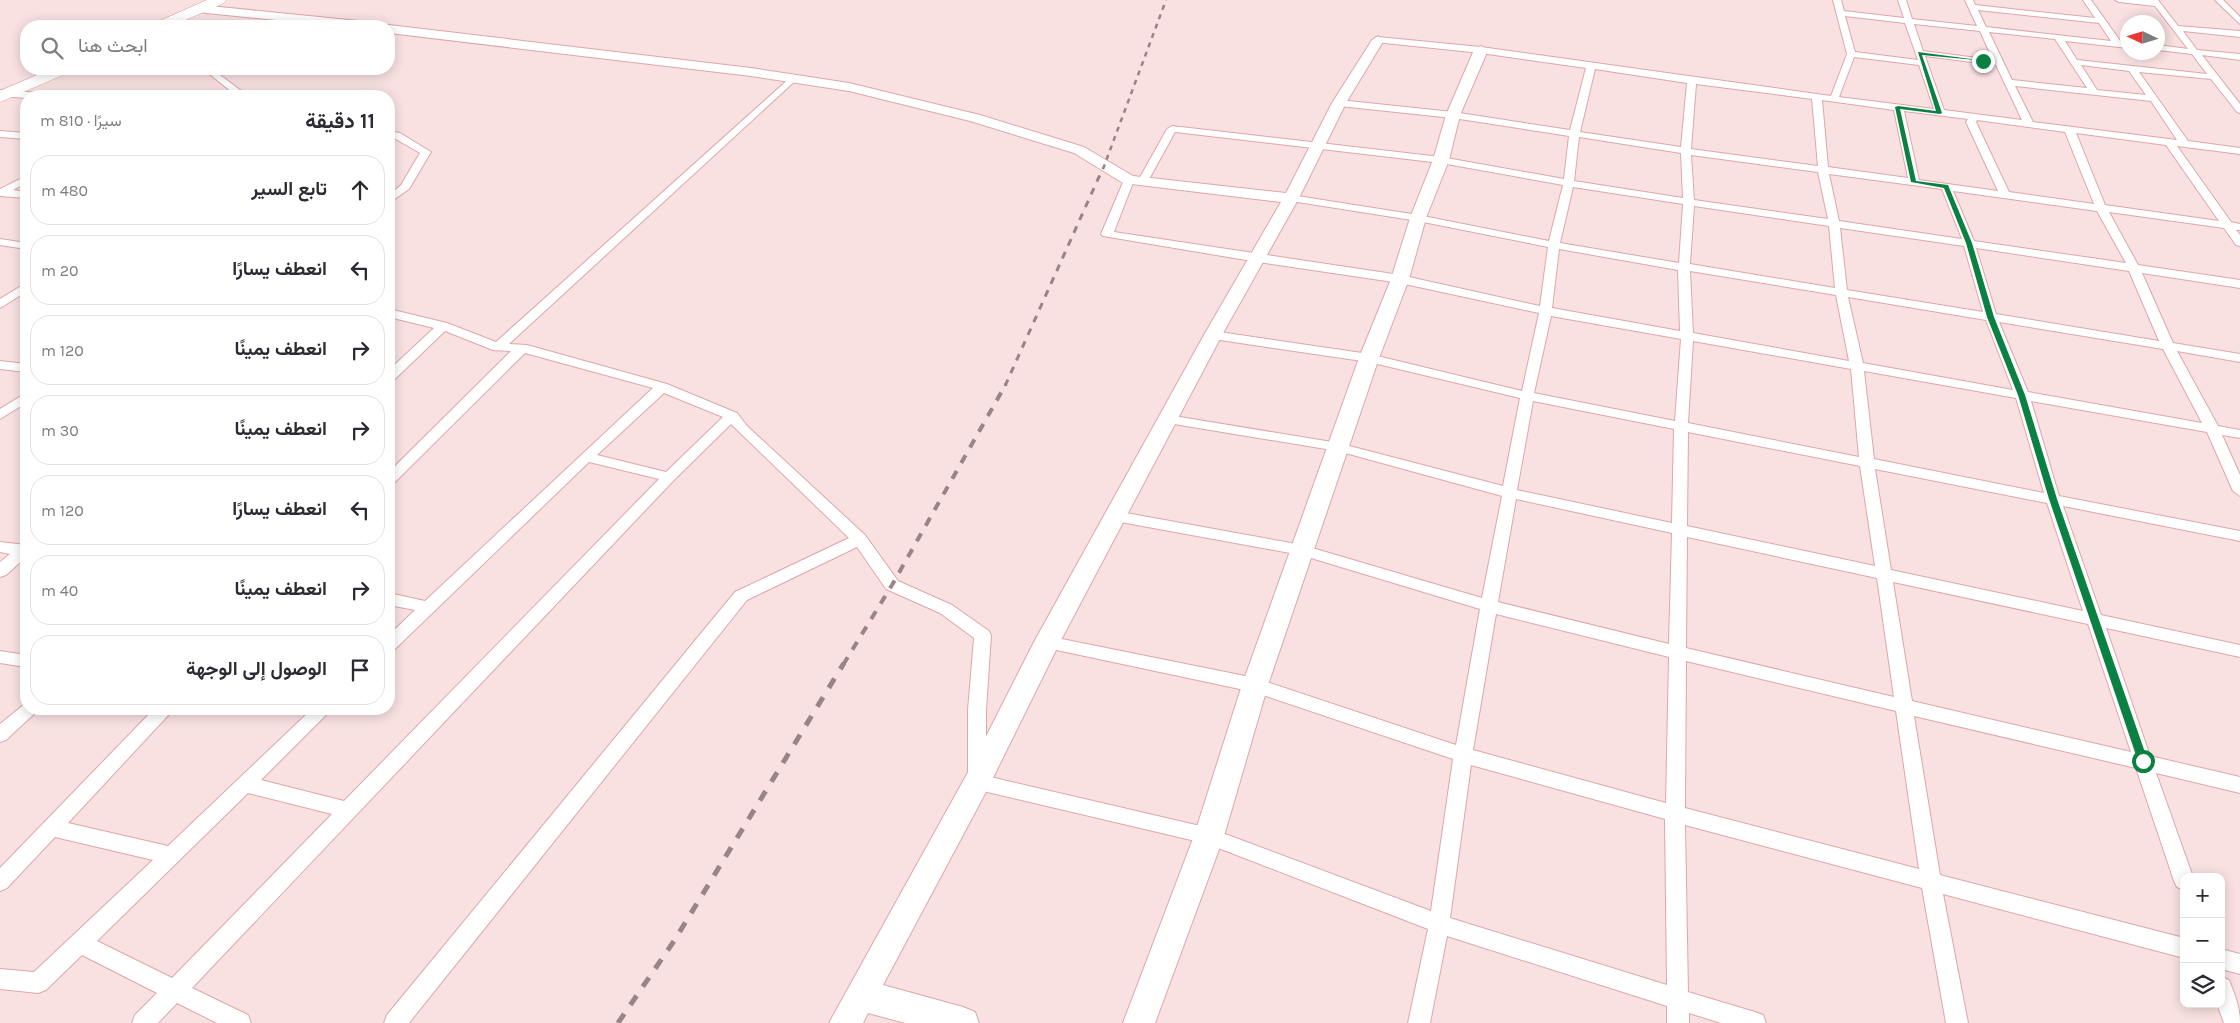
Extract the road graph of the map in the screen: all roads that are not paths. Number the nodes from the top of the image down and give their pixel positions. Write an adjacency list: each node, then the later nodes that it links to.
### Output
1 (1837, 0): 10 (street)
2 (1902, 0): 14 (street)
3 (2087, 0): 15 (street)
4 (2119, 0): 6 (street)
5 (2219, 0): 9 (street)
6 (2156, 2): 17 (street)
7 (1971, 4): 15 (street); 18 (street)
8 (214, 5): 12 (highway); 13 (street)
9 (2231, 12): 11 (street); 16 (street)
10 (1840, 13): 14 (street); 29 (street)
11 (2240, 13)
12 (174, 20)
13 (319, 20)
14 (1908, 21): 18 (street); 28 (street)
15 (2102, 21): 23 (street)
16 (2240, 22)
17 (2176, 28): 20 (street); 27 (street)
18 (1983, 29): 21 (street); 33 (street)
19 (395, 30): 39 (street)
20 (2240, 34)
21 (2058, 37): 24 (street); 31 (street)
22 (1378, 40): 26 (street); 49 (street)
23 (2120, 41)
24 (2120, 44)
25 (2165, 49): 27 (street)
26 (1481, 50): 34 (street); 53 (street)
27 (2195, 52): 30 (street); 38 (street)
28 (1920, 53): 32 (street); 33 (street)
29 (1851, 54): 32 (street); 47 (street)
30 (2240, 57)
31 (2074, 62): 35 (street); 43 (street)
32 (1923, 63): 52 (street)
33 (1999, 63): 41 (street)
34 (1591, 68): 40 (street); 59 (street)
35 (2132, 68): 38 (street); 48 (street)
36 (49, 75): 44 (highway)
37 (216, 75): 42 (street)
38 (2214, 77): 51 (street)
39 (792, 78): 70 (street); 105 (street)
40 (1692, 81): 46 (street); 66 (street)
41 (2008, 82): 43 (street); 55 (street)
42 (235, 90)
43 (2094, 92): 48 (street)
44 (2, 94): 45 (street)
45 (20, 95)
46 (1817, 97): 47 (street); 69 (street)
47 (1834, 99): 50 (street)
48 (2154, 99): 63 (street)
49 (1339, 103): 53 (street); 65 (street)
50 (1898, 107): 52 (street); 72 (street)
51 (2240, 110)
52 (1940, 113): 54 (street)
53 (1453, 115): 59 (street); 68 (street)
54 (1975, 117): 55 (street); 78 (street)
55 (2029, 124): 56 (street)
56 (2069, 130): 62 (street); 81 (street)
57 (0, 134): 60 (street)
58 (395, 135): 76 (street)
59 (1574, 135): 66 (street); 73 (street)
60 (20, 136)
61 (20, 137): 64 (street)
62 (2170, 143): 63 (street); 84 (street)
63 (2185, 144): 67 (street)
64 (0, 145)
65 (1319, 146): 68 (street); 70 (street); 79 (street)
66 (1686, 151): 69 (street); 80 (street)
67 (2240, 152)
68 (1441, 160): 73 (street); 82 (street)
69 (1823, 170): 72 (street); 83 (street)
70 (1136, 181): 79 (street); 91 (street)
71 (20, 182): 75 (street)
72 (1914, 182): 74 (street)
73 (1569, 183): 80 (street); 90 (street)
74 (1946, 186): 78 (street); 87 (street)
75 (1, 193): 77 (street)
76 (395, 193)
77 (20, 195)
78 (2005, 195): 81 (street)
79 (1291, 198): 82 (street); 91 (street)
80 (1688, 202): 83 (street); 92 (street)
81 (2101, 208): 84 (street); 93 (street)
82 (1418, 218): 90 (street); 94 (street)
83 (1834, 223): 87 (street); 97 (street)
84 (2226, 225): 85 (street); 88 (street)
85 (2240, 227)
86 (0, 243): 89 (street)
87 (1969, 243): 93 (street); 101 (street)
88 (2240, 243)
89 (20, 245)
90 (1554, 245): 92 (street); 99 (street)
91 (1258, 259): 94 (street); 103 (street)
92 (1684, 268): 97 (street); 104 (street)
93 (2134, 268): 95 (street); 106 (street)
94 (1400, 279): 99 (street); 108 (street)
95 (2240, 284)
96 (20, 291): 98 (street)
97 (1841, 293): 101 (street); 111 (street)
98 (0, 304)
99 (1546, 311): 104 (street); 116 (street)
100 (395, 314): 102 (street)
101 (1991, 317): 106 (street); 115 (street)
102 (443, 326): 105 (street); 113 (street)
103 (1214, 335): 108 (street); 120 (street)
104 (1687, 336): 111 (street); 121 (street)
105 (498, 347): 107 (street)
106 (2168, 347): 109 (street); 122 (street)
107 (522, 348): 114 (street); 127 (street)
108 (1369, 358): 116 (street); 124 (street)
109 (2240, 358)
110 (0, 365): 112 (street)
111 (1857, 366): 115 (street); 126 (street)
112 (20, 367)
113 (395, 371)
114 (662, 387): 119 (street); 125 (street)
115 (2022, 395): 122 (street); 131 (street)
116 (1527, 396): 121 (street); 130 (street)
117 (20, 401): 118 (street)
118 (0, 415)
119 (732, 416): 128 (street); 135 (street)
120 (1168, 420): 124 (street); 132 (street)
121 (1681, 428): 126 (street); 133 (street)
122 (2213, 430): 123 (street); 129 (street)
123 (2240, 434)
124 (1338, 448): 130 (street); 138 (street)
125 (586, 456): 128 (street); 144 (street)
126 (1867, 463): 131 (street); 141 (street)
127 (395, 474)
128 (669, 477): 163 (street)
129 (2240, 491)
130 (1510, 493): 133 (street); 143 (street)
131 (2053, 499): 134 (street); 145 (street)
132 (1115, 516): 138 (street); 147 (street)
133 (1680, 531): 141 (street); 149 (street)
134 (2240, 536)
135 (860, 540): 160 (street); 183 (street)
136 (0, 547): 137 (street)
137 (20, 549)
138 (1302, 550): 143 (street); 152 (street)
139 (20, 554): 140 (street)
140 (0, 571)
141 (1884, 574): 145 (street); 153 (street)
142 (395, 600): 144 (street)
143 (1490, 606): 149 (street); 158 (street)
144 (428, 607): 146 (street)
145 (2094, 618): 148 (street); 159 (street)
146 (395, 639)
147 (1047, 642): 152 (street); 160 (street)
148 (2240, 651)
149 (1678, 652): 153 (street); 164 (street)
150 (0, 657): 151 (street)
151 (20, 660)
152 (1256, 685): 158 (street); 166 (street)
153 (1904, 705): 159 (street); 170 (street)
154 (22, 715): 157 (street)
155 (158, 715): 165 (street)
156 (316, 715): 161 (street)
157 (0, 735)
158 (1463, 755): 164 (street); 171 (street)
159 (2143, 761): 162 (street); 168 (street)
160 (977, 782): 166 (street); 178 (street)
161 (245, 784): 163 (street); 167 (street)
162 (2240, 785)
163 (348, 810): 177 (street)
164 (1675, 814): 170 (street); 180 (street)
165 (51, 828): 167 (street); 169 (street)
166 (1209, 836): 171 (street); 186 (street)
167 (171, 855): 172 (street)
168 (2181, 873)
169 (0, 882)
170 (1931, 882): 173 (street); 190 (street)
171 (1439, 924): 180 (street); 187 (street)
172 (80, 943): 176 (street); 177 (street)
173 (2180, 947)
174 (2225, 960): 175 (street)
175 (2240, 964)
176 (0, 979)
177 (175, 990): 181 (street); 182 (street)
178 (861, 995): 184 (street); 185 (street)
179 (2225, 997): 191 (street)
180 (1679, 1000): 188 (street); 189 (street)
181 (143, 1023)
182 (240, 1023)
183 (396, 1023)
184 (845, 1023)
185 (963, 1023)
186 (1140, 1023)
187 (1419, 1023)
188 (1678, 1023)
189 (1755, 1023)
190 (1957, 1023)
191 (2235, 1023)

